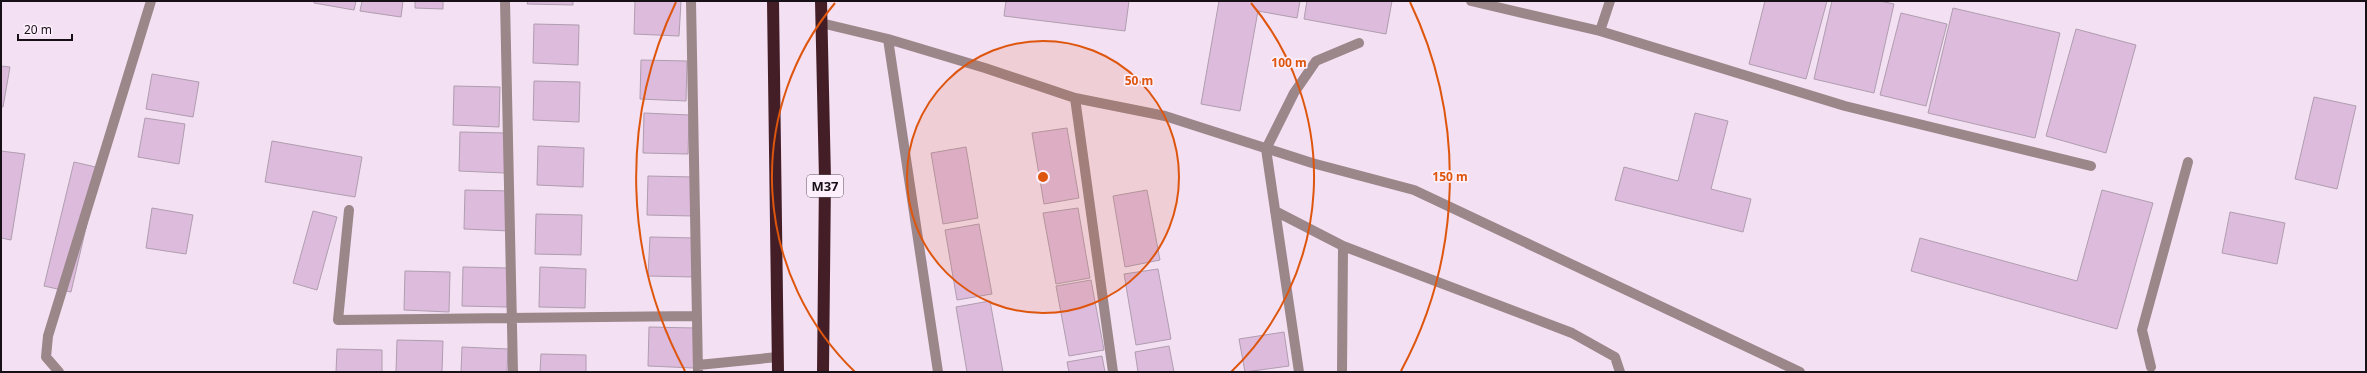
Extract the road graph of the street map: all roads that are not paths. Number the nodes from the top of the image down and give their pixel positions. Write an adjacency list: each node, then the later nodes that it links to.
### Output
1 (151, 1): 24 (street)
2 (505, 1): 20 (street)
3 (691, 1): 19 (street)
4 (773, 1): 21 (highway)
5 (821, 1): 8 (highway, M37)
6 (1471, 1): 9 (street)
7 (1610, 1): 9 (street)
8 (821, 23): 10 (street); 27 (highway, M37)
9 (1600, 31): 15 (street)
10 (888, 39): 12 (street); 28 (street)
11 (1359, 43): 13 (street)
12 (1075, 98): 13 (street); 29 (street)
13 (1266, 149): 17 (street); 33 (street)
14 (2188, 162): 22 (street)
15 (2091, 166)
16 (349, 210): 20 (street)
17 (1275, 211): 18 (street); 30 (street)
18 (1343, 246): 31 (street); 32 (street)
19 (697, 316): 20 (street); 23 (street)
20 (512, 317): 25 (street)
21 (778, 357): 23 (street); 26 (highway)
22 (2151, 367)
23 (698, 368)
24 (59, 372)
25 (513, 372)
26 (778, 372)
27 (823, 372)
28 (938, 372)
29 (1113, 372)
30 (1299, 372)
31 (1342, 372)
32 (1620, 372)
33 (1800, 372)

